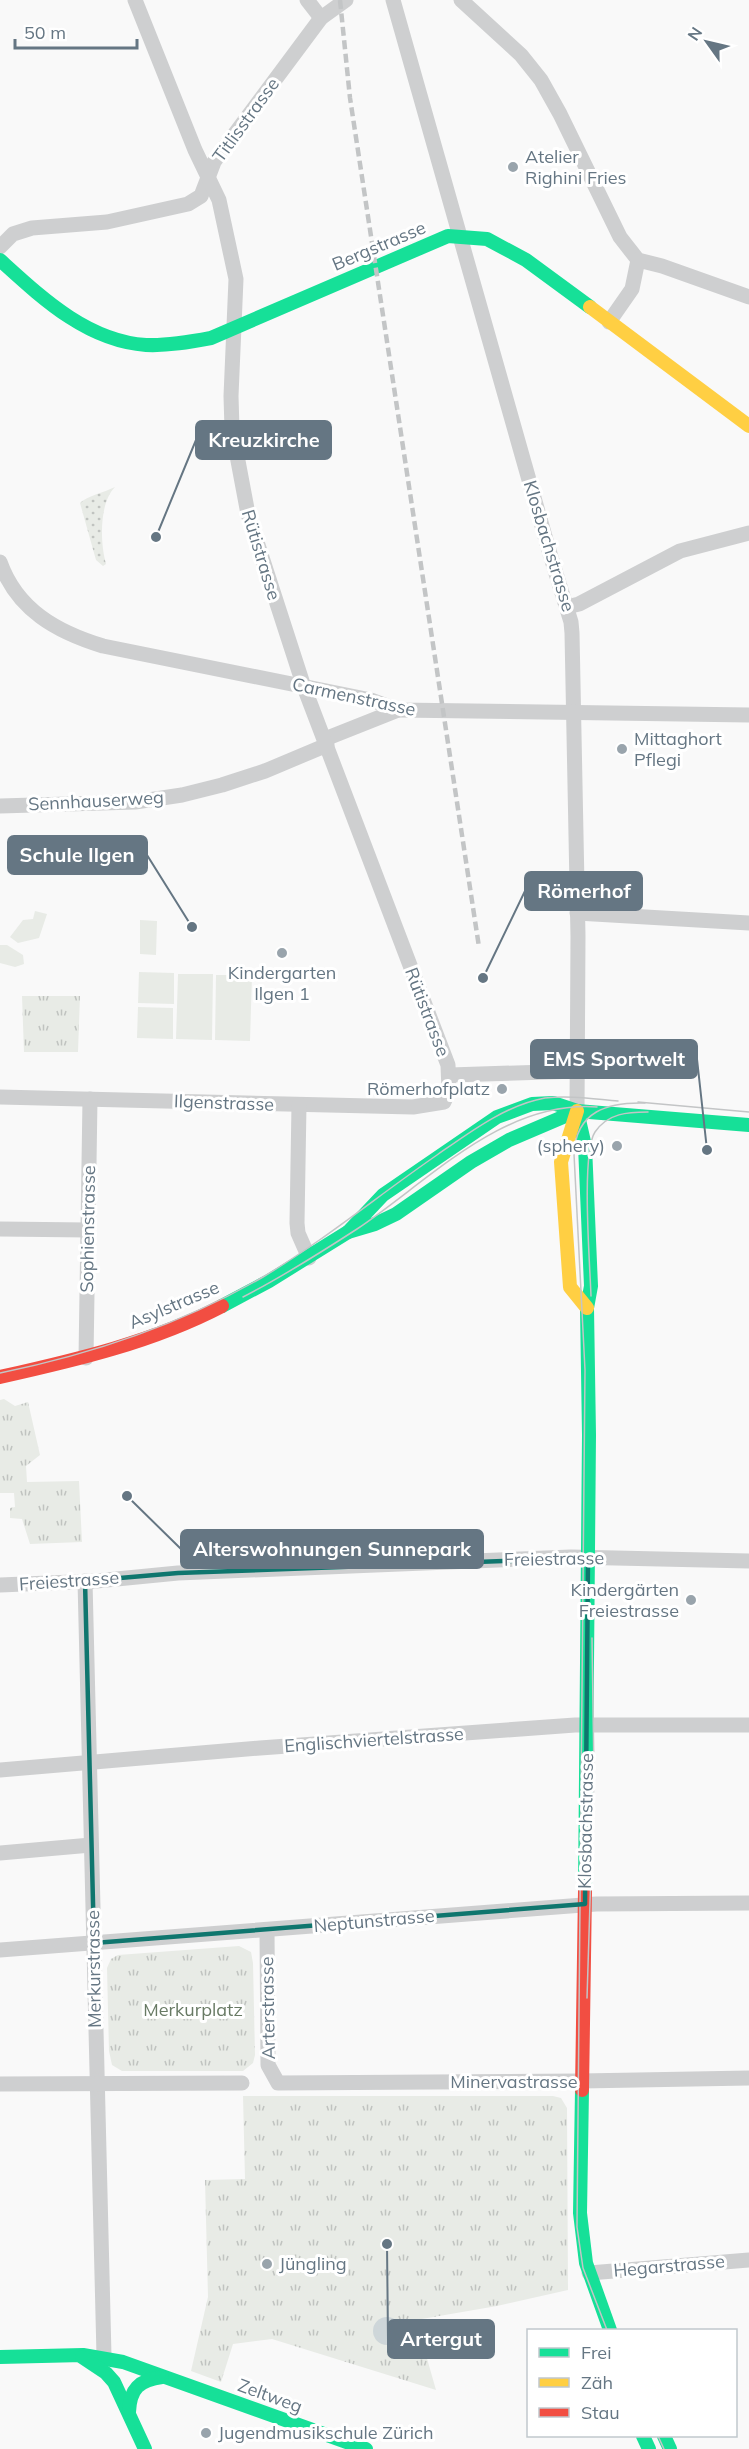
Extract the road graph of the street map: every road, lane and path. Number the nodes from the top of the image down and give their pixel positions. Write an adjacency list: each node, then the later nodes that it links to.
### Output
1 (135, 0): 7 (street, Rütistrasse)
2 (307, 0): 6 (street)
3 (346, 0): 6 (street, Titlisstrasse)
4 (393, 0): 8 (street, Klosbachstrasse)
5 (461, 0): 11 (street)
6 (326, 14): 7 (street, Titlisstrasse)
7 (208, 176): 9 (street, Titlisstrasse); 14 (street, Rütistrasse)
8 (459, 236): 13 (main road, Bergstrasse); 14 (main road, Bergstrasse); 18 (street, Klosbachstrasse)
9 (0, 247)
10 (0, 260): 14 (main road, Bergstrasse)
11 (638, 260): 12 (street); 13 (street)
12 (749, 297)
13 (609, 322): 15 (main road, Bergstrasse)
14 (235, 328): 19 (street, Rütistrasse)
15 (749, 426)
16 (749, 533): 18 (street)
17 (0, 562): 19 (street, Carmenstrasse)
18 (567, 607): 21 (street, Klosbachstrasse)
19 (304, 687): 20 (street, Carmenstrasse); 23 (street, Rütistrasse)
20 (398, 710): 21 (street, Carmenstrasse); 23 (street, Sennhauserweg)
21 (574, 713): 22 (street, Carmenstrasse); 25 (street, Klosbachstrasse)
22 (749, 714)
23 (326, 742): 24 (street, Sennhauserweg); 28 (street, Rütistrasse)
24 (0, 806)
25 (577, 913): 26 (street); 27 (street, Klosbachstrasse)
26 (749, 923)
27 (578, 1071): 28 (street); 33 (street, Klosbachstrasse)
28 (450, 1075): 31 (street, Rütistrasse)
29 (0, 1097): 30 (street, Ilgenstrasse)
30 (90, 1099): 32 (street, Ilgenstrasse); 36 (street, Sophienstrasse)
31 (447, 1099): 32 (street, Ilgenstrasse)
32 (299, 1105): 38 (street)
33 (577, 1111): 34 (main road, Asylstrasse); 37 (main road, Asylstrasse); 37 (main road, Asylstrasse); 39 (main road, Klosbachstrasse); 39 (main road, Klosbachstrasse)
34 (749, 1125)
35 (0, 1229): 36 (street)
36 (88, 1230): 40 (street, Sophienstrasse)
37 (348, 1232): 38 (main road, Asylstrasse)
38 (309, 1258): 40 (main road, Asylstrasse)
39 (587, 1308): 42 (main road, Klosbachstrasse)
40 (86, 1358): 41 (main road, Asylstrasse)
41 (0, 1377)
42 (588, 1557): 43 (street, Freiestrasse); 44 (street, Freiestrasse); 47 (main road, Klosbachstrasse)
43 (749, 1561)
44 (85, 1581): 45 (street, Freiestrasse); 48 (street, Merkurstrasse)
45 (0, 1586)
46 (749, 1725): 47 (street, Englischviertelstrasse)
47 (587, 1726): 48 (street, Englischviertelstrasse); 53 (main road, Klosbachstrasse)
48 (90, 1762): 49 (street, Englischviertelstrasse); 50 (street, Merkurstrasse)
49 (0, 1770)
50 (91, 1845): 51 (street); 55 (street, Merkurstrasse)
51 (0, 1853)
52 (749, 1903): 53 (street, Neptunstrasse)
53 (585, 1904): 54 (street, Neptunstrasse); 58 (main road, Klosbachstrasse)
54 (267, 1931): 55 (street, Neptunstrasse); 60 (street, Arterstrasse)
55 (94, 1943): 56 (street, Neptunstrasse); 62 (street, Merkurstrasse)
56 (0, 1950)
57 (749, 2078): 58 (street, Minervastrasse)
58 (581, 2081): 60 (street, Minervastrasse); 64 (main road, Klosbachstrasse)
59 (242, 2083): 62 (street)
60 (278, 2083)
61 (0, 2084): 62 (street)
62 (97, 2084): 66 (street, Merkurstrasse)
63 (749, 2260): 64 (street, Hegarstrasse)
64 (589, 2273): 65 (main road, Klosbachstrasse)
65 (609, 2329)
66 (104, 2356): 68 (main road, Zeltweg); 69 (main road, Zeltweg)
67 (0, 2357): 68 (main road, Zeltweg)
68 (82, 2357): 70 (main road)
69 (162, 2377): 70 (main road); 72 (main road, Zeltweg)
70 (129, 2412): 71 (main road)
71 (145, 2449)
72 (366, 2449)

